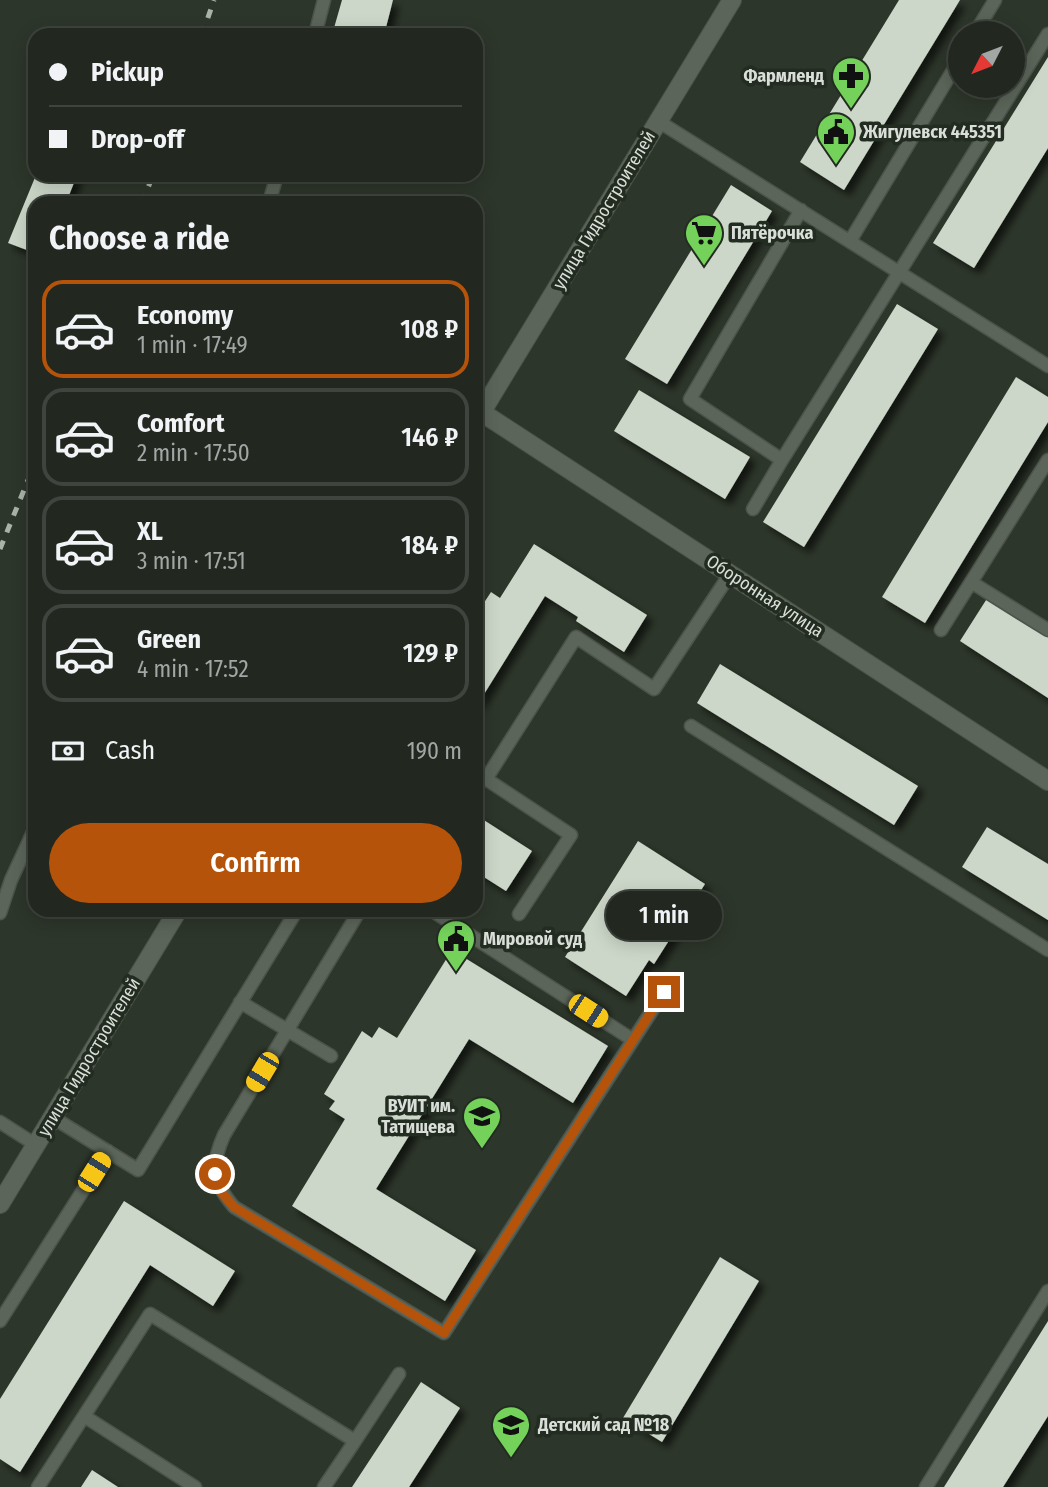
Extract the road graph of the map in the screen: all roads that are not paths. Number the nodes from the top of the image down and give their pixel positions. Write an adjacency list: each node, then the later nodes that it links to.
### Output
1 (324, 0): 5 (lane)
2 (732, 0): 8 (street, улица Гидростроителей)
3 (995, 0): 4 (lane)
4 (982, 21)
5 (317, 28)
6 (1048, 34): 11 (lane)
7 (948, 79): 10 (lane)
8 (659, 121): 9 (lane); 13 (street, улица Гидростроителей)
9 (801, 210): 10 (lane); 15 (lane)
10 (850, 241): 11 (lane)
11 (901, 273): 12 (lane); 15 (lane)
12 (1048, 366)
13 (483, 409)
14 (483, 419): 18 (street, Оборонная улица)
15 (782, 460): 17 (lane)
16 (1048, 460): 19 (lane)
17 (753, 509)
18 (730, 574): 23 (street, Оборонная улица); 26 (lane)
19 (971, 582): 20 (lane); 21 (lane)
20 (941, 630)
21 (1048, 630)
22 (691, 726): 31 (lane)
23 (1048, 781)
24 (28, 843): 25 (lane)
25 (0, 914)
26 (519, 914)
27 (174, 917): 37 (street, улица Гидростроителей)
28 (293, 917): 33 (lane)
29 (356, 917): 34 (lane)
30 (442, 917): 35 (lane)
31 (1048, 950)
32 (664, 992): 35 (lane)
33 (240, 1002): 34 (lane); 40 (lane)
34 (287, 1030): 35 (lane); 36 (lane)
35 (633, 1040)
36 (331, 1056)
37 (52, 1117): 39 (street, улица Гидростроителей); 40 (lane)
38 (0, 1122): 39 (lane)
39 (36, 1144): 41 (street, улица Гидростроителей)
40 (108, 1151): 43 (lane)
41 (0, 1204)
42 (1048, 1291): 50 (lane)
43 (0, 1321)
44 (399, 1374): 46 (lane)
45 (84, 1416): 46 (lane); 47 (lane); 48 (lane)
46 (355, 1441): 49 (lane)
47 (38, 1487)
48 (195, 1487)
49 (324, 1487)
50 (926, 1487)

